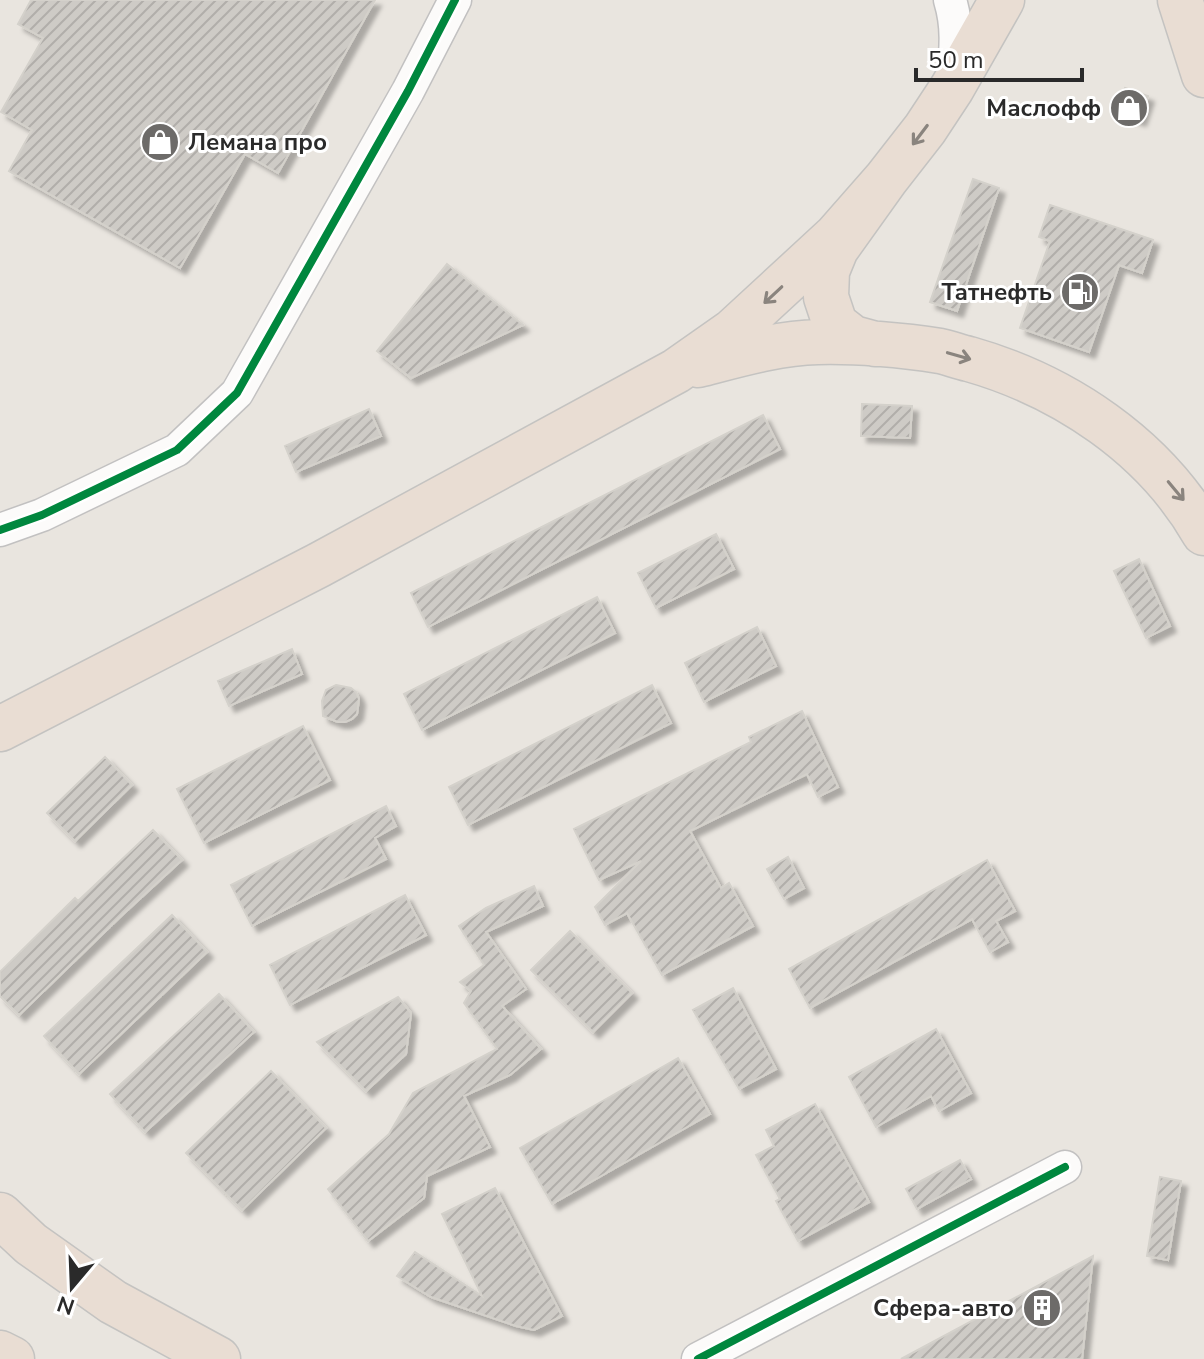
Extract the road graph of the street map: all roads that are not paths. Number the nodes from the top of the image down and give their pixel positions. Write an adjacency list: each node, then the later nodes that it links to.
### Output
1 (455, 0): 10 (street)
2 (950, 0): 6 (street)
3 (1002, 0): 6 (highway)
4 (1180, 0): 5 (highway)
5 (1204, 75)
6 (952, 88): 7 (highway, one-way to 7)
7 (886, 179): 8 (highway); 9 (highway, one-way to 9)
8 (882, 345): 9 (highway); 11 (highway, one-way to 11)
9 (676, 371): 12 (highway)
10 (0, 530)
11 (1204, 533)
12 (6, 731)
13 (1065, 1167): 19 (street)
14 (0, 1215): 18 (highway)
15 (0, 1258): 18 (highway)
16 (0, 1353): 17 (highway)
17 (12, 1359)
18 (218, 1359)
19 (698, 1359)

